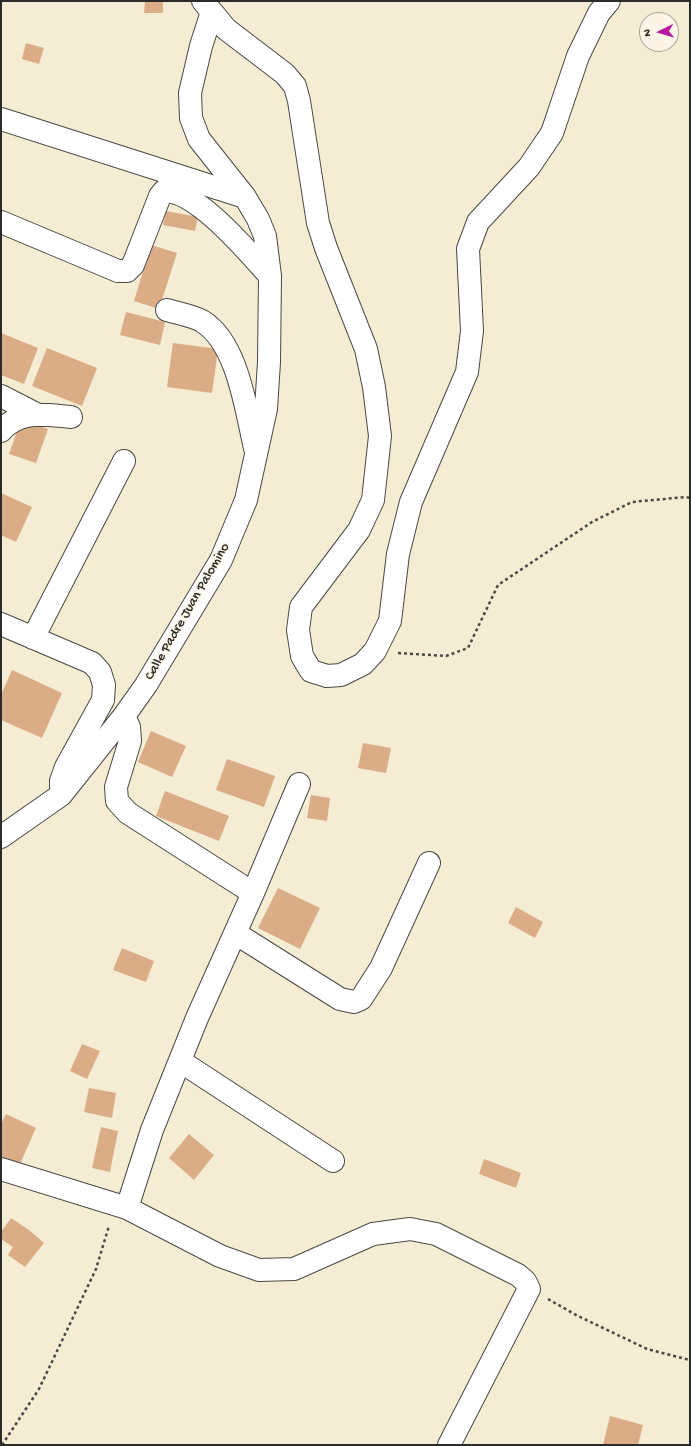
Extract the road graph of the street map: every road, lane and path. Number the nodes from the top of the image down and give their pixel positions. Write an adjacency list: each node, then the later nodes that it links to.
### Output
1 (609, 1): 17 (street)
2 (208, 7): 4 (street, Calle Padre Juan Palomino); 17 (street)
3 (1, 119): 4 (street)
4 (246, 197): 6 (street, Calle Padre Juan Palomino)
5 (1, 222): 6 (street)
6 (270, 276): 12 (street, Calle Padre Juan Palomino)
7 (167, 310): 12 (street)
8 (1, 396): 9 (street)
9 (38, 415): 10 (street); 11 (street)
10 (71, 417)
11 (1, 431)
12 (257, 453): 18 (street, Calle Padre Juan Palomino)
13 (124, 461): 16 (street)
14 (690, 498): 17 (path)
15 (1, 624): 16 (street)
16 (33, 638): 20 (street)
17 (374, 651)
18 (124, 716): 20 (street, Calle Padre Juan Palomino); 23 (street)
19 (299, 784): 23 (street)
20 (61, 795): 21 (street, Calle Padre Juan Palomino)
21 (1, 837)
22 (429, 863): 24 (street)
23 (253, 893): 24 (street)
24 (236, 933): 25 (street)
25 (180, 1061): 26 (street); 28 (street)
26 (333, 1161)
27 (1, 1169): 28 (street)
28 (121, 1206): 29 (street); 31 (path)
29 (529, 1289): 30 (path); 32 (street)
30 (690, 1360)
31 (2, 1445)
32 (450, 1445)

